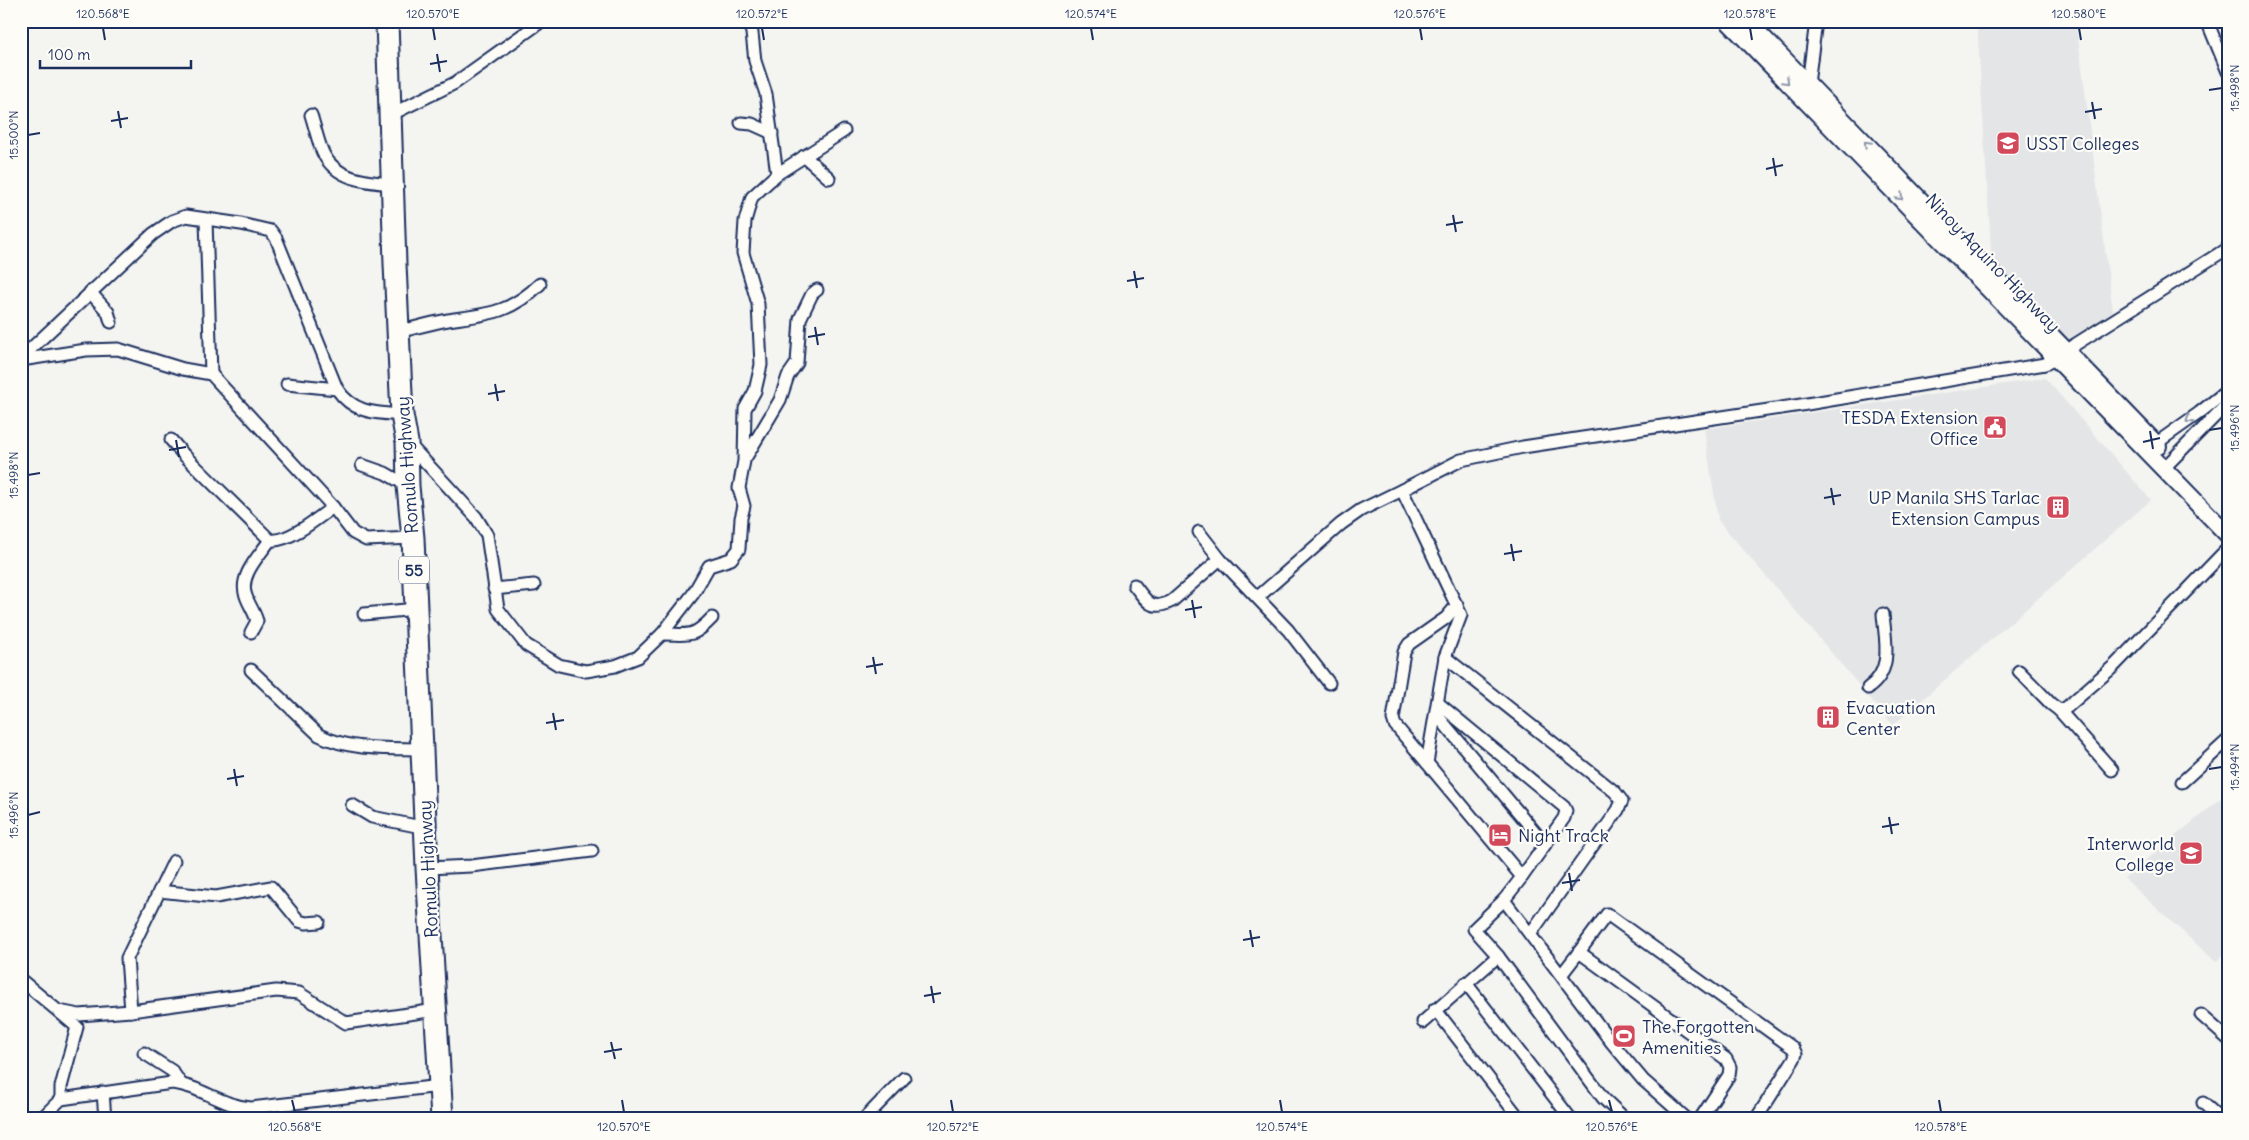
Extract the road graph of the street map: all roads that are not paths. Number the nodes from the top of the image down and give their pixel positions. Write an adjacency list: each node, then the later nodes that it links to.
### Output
1 (542, 21): 13 (street)
2 (749, 21): 16 (street)
3 (1728, 21): 8 (main road, Ninoy Aquino Highway)
4 (1748, 21): 8 (main road, Ninoy Aquino Highway)
5 (1816, 21): 10 (street)
6 (2207, 21): 9 (street)
7 (385, 22): 13 (highway, Romulo Highway / 55)
8 (1769, 53): 10 (main road, Ninoy Aquino Highway); 11 (main road, Ninoy Aquino Highway, one-way to 11)
9 (2228, 72)
10 (1808, 84): 11 (main road, Ninoy Aquino Highway)
11 (1817, 103): 28 (main road, Ninoy Aquino Highway)
12 (311, 115): 20 (street)
13 (390, 115): 20 (highway, Romulo Highway / 55)
14 (741, 123): 16 (street)
15 (844, 131): 17 (street)
16 (772, 132): 18 (street)
17 (804, 156): 18 (street); 19 (street)
18 (777, 174): 39 (street)
19 (829, 178)
20 (392, 184): 27 (highway, Romulo Highway / 55)
21 (206, 220): 25 (street); 30 (street); 32 (street)
22 (2228, 248): 28 (street)
23 (540, 284): 27 (street)
24 (817, 290): 39 (street)
25 (90, 292): 26 (street); 29 (street)
26 (111, 322)
27 (398, 332): 35 (highway, Romulo Highway / 55)
28 (2062, 355): 38 (main road, Ninoy Aquino Highway); 43 (street)
29 (21, 359): 30 (street)
30 (211, 374): 44 (street)
31 (287, 384): 32 (street)
32 (337, 389): 35 (street)
33 (2228, 390): 38 (street, one-way to 38)
34 (2228, 403): 40 (street)
35 (402, 414): 37 (highway, Romulo Highway / 55)
36 (171, 440): 49 (street)
37 (407, 442): 42 (highway, Romulo Highway / 55); 54 (street)
38 (2151, 446): 40 (main road, Ninoy Aquino Highway)
39 (744, 461): 63 (street)
40 (2168, 464): 45 (main road, Ninoy Aquino Highway); 47 (main road, Ninoy Aquino Highway)
41 (362, 465): 42 (street)
42 (408, 486): 48 (highway, Romulo Highway / 55)
43 (1402, 490): 55 (street); 56 (street)
44 (333, 507): 48 (street); 49 (street)
45 (2228, 520)
46 (1199, 532): 51 (street)
47 (2228, 535)
48 (413, 538): 57 (highway, Romulo Highway / 55)
49 (270, 540): 62 (street)
50 (2228, 548): 71 (street)
51 (1220, 559): 53 (street); 55 (street)
52 (534, 585): 54 (street)
53 (1134, 585)
54 (494, 589): 63 (street)
55 (1258, 597): 68 (street)
56 (1457, 605): 61 (street); 64 (street)
57 (416, 610): 58 (street); 73 (highway, Romulo Highway / 55)
58 (364, 614)
59 (1883, 614): 69 (street)
60 (712, 618): 63 (street)
61 (1439, 625): 64 (street); 74 (street)
62 (251, 632)
63 (662, 634)
64 (1449, 642): 65 (street)
65 (1445, 657): 70 (street); 87 (street)
66 (251, 670): 73 (street)
67 (2019, 671): 71 (street)
68 (1329, 682)
69 (1868, 688)
70 (1437, 708): 74 (street); 79 (street); 79 (street)
71 (2060, 710): 75 (street)
72 (2228, 740): 76 (street)
73 (423, 749): 78 (highway, Romulo Highway / 55)
74 (1427, 763): 83 (street)
75 (2112, 770)
76 (2182, 782)
77 (352, 805): 78 (street)
78 (426, 828): 82 (highway, Romulo Highway / 55)
79 (1545, 844): 83 (street)
80 (592, 851): 82 (street)
81 (174, 861): 84 (street)
82 (428, 868): 94 (highway, Romulo Highway / 55)
83 (1522, 877): 85 (street)
84 (159, 892): 86 (street); 96 (street)
85 (1504, 900): 87 (street); 89 (street)
86 (319, 922)
87 (1531, 933): 90 (street)
88 (1579, 952): 90 (street); 117 (street); 118 (street)
89 (1498, 956): 92 (street); 115 (street)
90 (1562, 974): 116 (street)
91 (21, 980): 95 (street)
92 (1466, 983): 93 (street); 114 (street)
93 (1435, 1009): 98 (street); 113 (street)
94 (436, 1010): 96 (street); 103 (highway, Romulo Highway / 55)
95 (60, 1011): 96 (street); 105 (street)
96 (131, 1011)
97 (2201, 1015): 99 (street)
98 (1423, 1022)
99 (2228, 1039)
100 (144, 1053): 102 (street)
101 (904, 1078): 112 (street)
102 (181, 1084): 103 (street); 104 (street)
103 (440, 1086): 111 (highway, Romulo Highway / 55)
104 (103, 1092): 105 (street); 110 (street)
105 (61, 1099): 109 (street)
106 (2203, 1103): 119 (street)
107 (21, 1116): 108 (street)
108 (27, 1119)
109 (41, 1119)
110 (105, 1119)
111 (442, 1119)
112 (864, 1119)
113 (1520, 1119)
114 (1571, 1119)
115 (1624, 1119)
116 (1687, 1119)
117 (1700, 1119)
118 (1756, 1119)
119 (2221, 1119)

